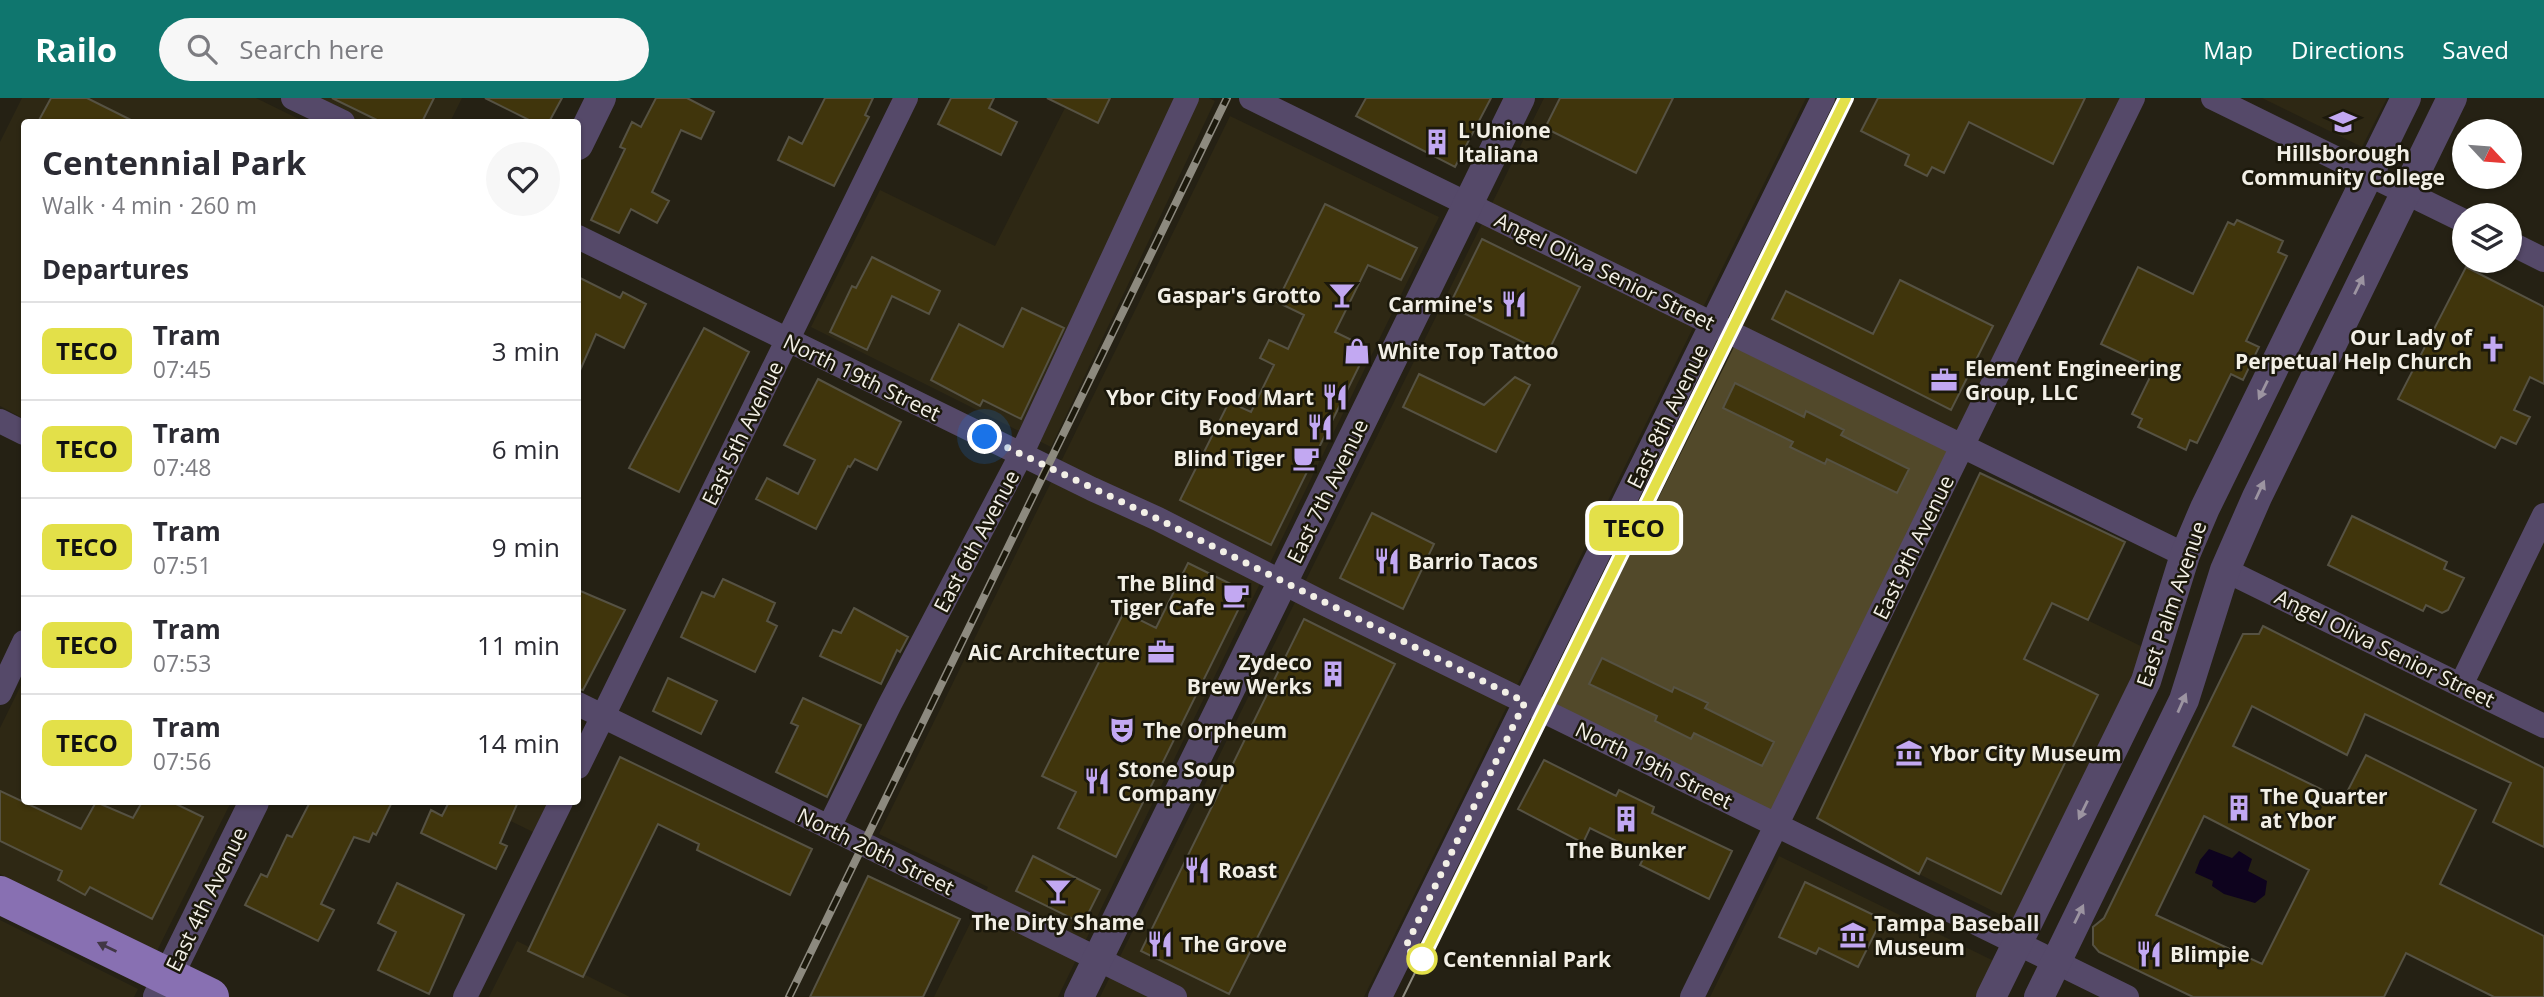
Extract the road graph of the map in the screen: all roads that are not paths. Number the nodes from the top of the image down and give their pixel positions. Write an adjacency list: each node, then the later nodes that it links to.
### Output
1 (601, 98): 13 (street)
2 (906, 98): 22 (street, East 5th Avenue)
3 (1187, 98): 26 (street, East 6th Avenue)
4 (1251, 98): 16 (street, Angel Oliva Senior Street)
5 (1520, 98): 16 (street, East 7th Avenue)
6 (1823, 98): 21 (street, East 8th Avenue)
7 (2133, 98): 25 (street, East 9th Avenue)
8 (2213, 98): 14 (street)
9 (2406, 98): 14 (street, East Palm Avenue)
10 (2452, 98): 15 (street, East Palm Avenue)
11 (297, 99): 12 (street)
12 (337, 119)
13 (581, 139)
14 (2369, 174): 15 (street); 28 (street, East Palm Avenue, one-way to 28)
15 (2404, 192): 17 (street); 29 (street, East Palm Avenue, one-way to 15)
16 (1468, 204): 21 (street, Angel Oliva Senior Street); 30 (street, East 7th Avenue)
17 (2452, 215)
18 (581, 238): 22 (street, North 19th Street)
19 (2522, 249): 20 (street)
20 (2544, 260)
21 (1712, 324): 25 (street, Angel Oliva Senior Street); 34 (street, East 8th Avenue)
22 (787, 340): 26 (street, North 19th Street); 36 (street, East 5th Avenue)
23 (0, 421): 24 (street)
24 (21, 432)
25 (1962, 447): 28 (street, Angel Oliva Senior Street); 41 (street, East 9th Avenue)
26 (1021, 455): 30 (street, North 19th Street); 42 (street, East 6th Avenue)
27 (2544, 515): 32 (street)
28 (2185, 555): 44 (street, East Palm Avenue, one-way to 44)
29 (2225, 570): 32 (street, Angel Oliva Senior Street); 46 (street, East Palm Avenue, one-way to 29)
30 (1282, 583): 34 (street, North 19th Street); 45 (street, East 7th Avenue)
31 (21, 648): 33 (street)
32 (2461, 685): 37 (street, Angel Oliva Senior Street)
33 (0, 693)
34 (1525, 702): 41 (street, North 19th Street); 52 (street, East 8th Avenue)
35 (581, 705): 36 (street, North 20th Street)
36 (603, 716): 38 (street, East 5th Avenue); 42 (street, North 20th Street)
37 (2544, 726)
38 (581, 761)
39 (253, 805): 47 (street, East 4th Avenue)
40 (560, 805): 49 (street)
41 (1777, 825): 44 (street, North 19th Street); 53 (street, East 9th Avenue)
42 (829, 827): 45 (street, North 20th Street)
43 (0, 895): 47 (main road, one-way to 43)
44 (2017, 943): 46 (street, North 19th Street); 54 (street, East Palm Avenue)
45 (1097, 959): 50 (street, East 7th Avenue); 51 (street, North 20th Street)
46 (2056, 962): 55 (street, East Palm Avenue); 56 (street, North 19th Street)
47 (163, 987): 48 (main road)
48 (211, 997)
49 (465, 997)
50 (1079, 997)
51 (1175, 997)
52 (1380, 997)
53 (1692, 997)
54 (1991, 997)
55 (2039, 997)
56 (2127, 997)

